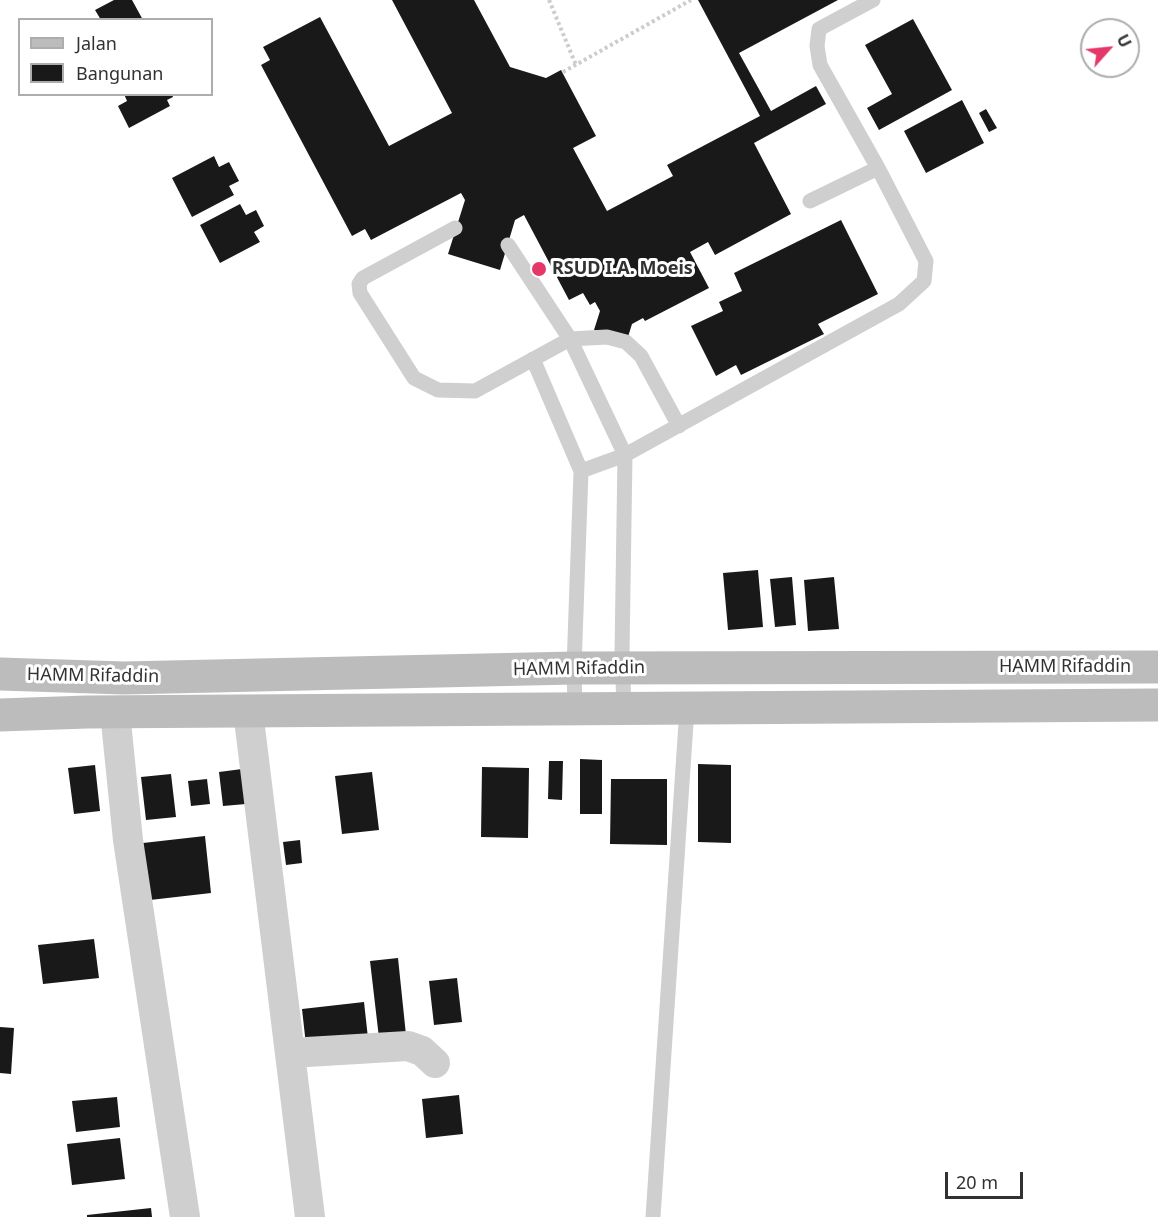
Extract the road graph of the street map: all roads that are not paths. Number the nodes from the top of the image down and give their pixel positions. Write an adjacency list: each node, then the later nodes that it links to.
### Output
1 (873, 0): 2 (lane)
2 (878, 168): 3 (lane); 8 (lane)
3 (810, 201)
4 (456, 228): 7 (lane)
5 (508, 245): 6 (lane)
6 (570, 339): 7 (lane); 8 (lane); 9 (lane)
7 (533, 359): 10 (lane)
8 (679, 426): 9 (lane)
9 (625, 455): 10 (lane); 13 (lane)
10 (581, 471): 12 (lane)
11 (1158, 667): 13 (main road, HAMM Rifaddin)
12 (574, 668): 13 (main road, HAMM Rifaddin); 14 (main road, HAMM Rifaddin); 16 (lane)
13 (622, 668): 17 (lane)
14 (0, 674)
15 (1158, 705): 18 (main road, HAMM Rifaddin)
16 (575, 708): 17 (main road, HAMM Rifaddin); 19 (main road, HAMM Rifaddin)
17 (624, 708): 18 (main road, HAMM Rifaddin)
18 (687, 708): 26 (lane)
19 (248, 711): 20 (main road, HAMM Rifaddin); 22 (street)
20 (115, 712): 21 (main road, HAMM Rifaddin); 24 (street)
21 (0, 715)
22 (290, 1053): 23 (street); 25 (street)
23 (435, 1063)
24 (185, 1217)
25 (310, 1217)
26 (653, 1217)

